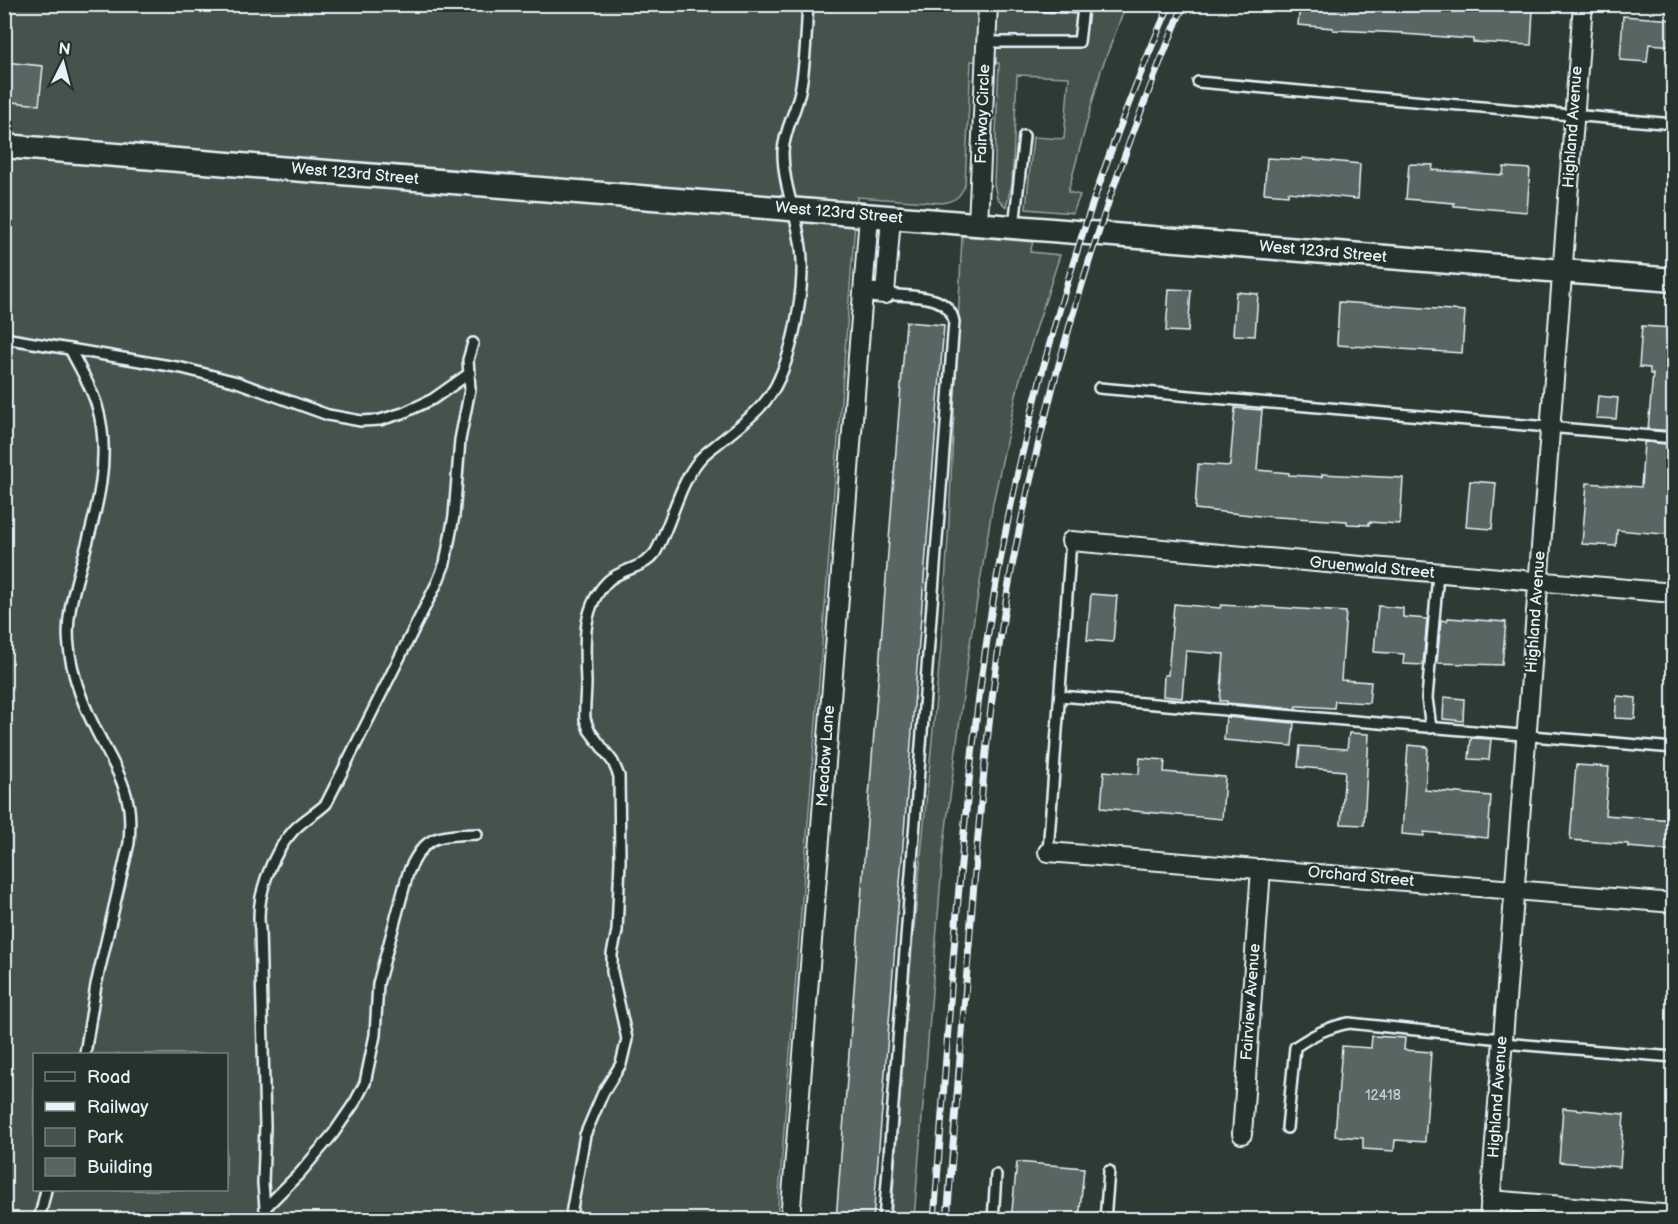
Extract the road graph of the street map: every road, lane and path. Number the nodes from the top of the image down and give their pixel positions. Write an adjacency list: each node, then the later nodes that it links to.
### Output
1 (808, 4): 11 (lane)
2 (988, 4): 5 (street, Fairway Circle)
3 (1012, 4): 5 (lane)
4 (1583, 4): 7 (street, Highland Avenue)
5 (986, 42): 13 (street, Fairway Circle)
6 (1198, 82): 7 (lane)
7 (1574, 116): 8 (lane); 15 (street, Highland Avenue)
8 (1674, 124)
9 (1024, 136): 14 (lane)
10 (4, 146): 11 (street, West 123rd Street)
11 (791, 209): 12 (street, West 123rd Street); 52 (lane)
12 (880, 216): 13 (street, West 123rd Street); 17 (street, Meadow Lane); 18 (street)
13 (978, 224): 14 (street, West 123rd Street)
14 (1014, 227): 15 (street, West 123rd Street)
15 (1562, 271): 16 (street, West 123rd Street); 24 (street, Highland Avenue)
16 (1674, 280)
17 (864, 292): 18 (street); 53 (street, Meadow Lane)
18 (885, 294): 54 (lane)
19 (4, 338): 21 (lane)
20 (473, 343): 22 (lane)
21 (70, 349): 22 (lane); 40 (lane)
22 (470, 373): 48 (lane)
23 (1099, 388): 24 (lane)
24 (1550, 427): 25 (lane); 28 (street, Highland Avenue)
25 (1674, 438)
26 (1071, 541): 27 (street, Gruenwald Street); 30 (lane)
27 (1438, 574): 28 (street, Gruenwald Street); 31 (lane)
28 (1538, 583): 29 (street, Gruenwald Street); 32 (street, Highland Avenue)
29 (1674, 593)
30 (1060, 696): 31 (lane); 35 (lane)
31 (1431, 728): 32 (lane)
32 (1526, 735): 33 (lane); 37 (street, Highland Avenue)
33 (1674, 748)
34 (477, 834): 48 (lane)
35 (1048, 852): 36 (street, Orchard Street)
36 (1261, 869): 37 (street, Orchard Street); 43 (street, Fairview Avenue)
37 (1514, 890): 38 (street, Orchard Street); 39 (street, Highland Avenue)
38 (1674, 903)
39 (1502, 1041): 41 (lane); 42 (lane); 47 (street, Highland Avenue)
40 (85, 1053)
41 (1674, 1057)
42 (1287, 1128)
43 (1242, 1134)
44 (1109, 1171): 56 (lane)
45 (996, 1174): 55 (lane)
46 (46, 1191): 50 (lane)
47 (1490, 1200): 49 (street); 57 (street, Highland Avenue)
48 (265, 1208): 51 (lane)
49 (1674, 1215)
50 (39, 1220)
51 (266, 1220)
52 (570, 1220)
53 (790, 1220)
54 (884, 1220)
55 (993, 1220)
56 (1105, 1220)
57 (1489, 1220)

